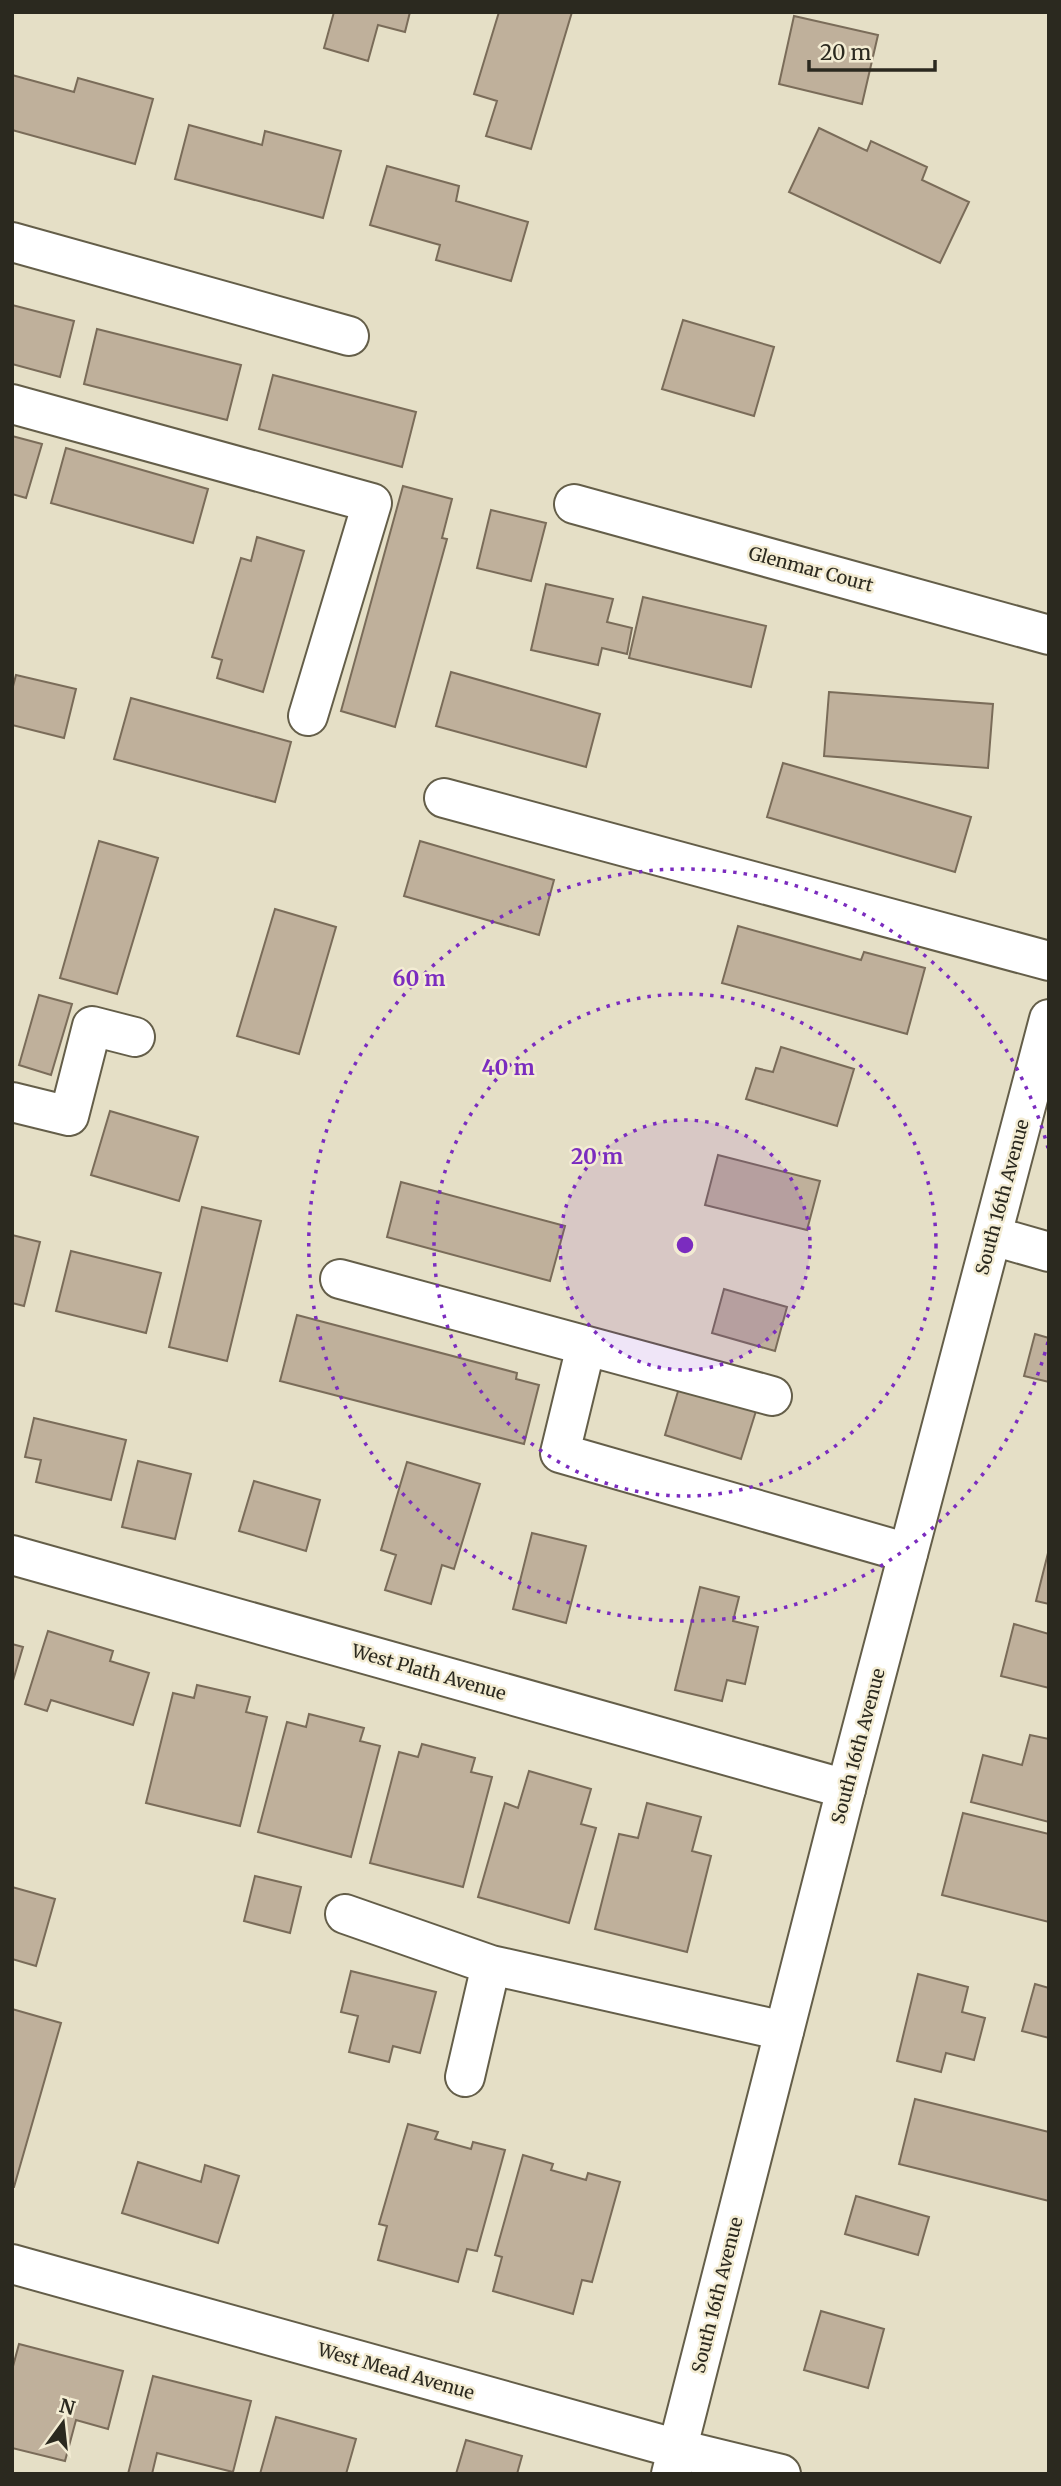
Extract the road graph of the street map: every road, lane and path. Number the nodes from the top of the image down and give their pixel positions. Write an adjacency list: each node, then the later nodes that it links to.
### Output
1 (12, 242): 2 (street)
2 (349, 336)
3 (12, 404): 6 (street)
4 (574, 504): 5 (street, Glenmar Court)
5 (1049, 635)
6 (308, 716)
7 (444, 798): 8 (street)
8 (1049, 961)
9 (1049, 1019): 12 (street, South 16th Avenue)
10 (135, 1037): 11 (street)
11 (12, 1102)
12 (993, 1236): 13 (street); 17 (street, South 16th Avenue)
13 (1049, 1252)
14 (340, 1279): 15 (street)
15 (586, 1346): 16 (street); 17 (street)
16 (772, 1396)
17 (908, 1553): 19 (street, South 16th Avenue)
18 (12, 1555): 19 (street, West Plath Avenue)
19 (846, 1789): 22 (street, South 16th Avenue)
20 (345, 1914): 21 (street)
21 (491, 1965): 22 (street); 23 (street)
22 (784, 2031): 25 (street, South 16th Avenue)
23 (465, 2077)
24 (12, 2264): 25 (street, West Mead Avenue)
25 (674, 2461): 26 (street, West Mead Avenue)
26 (781, 2474)

